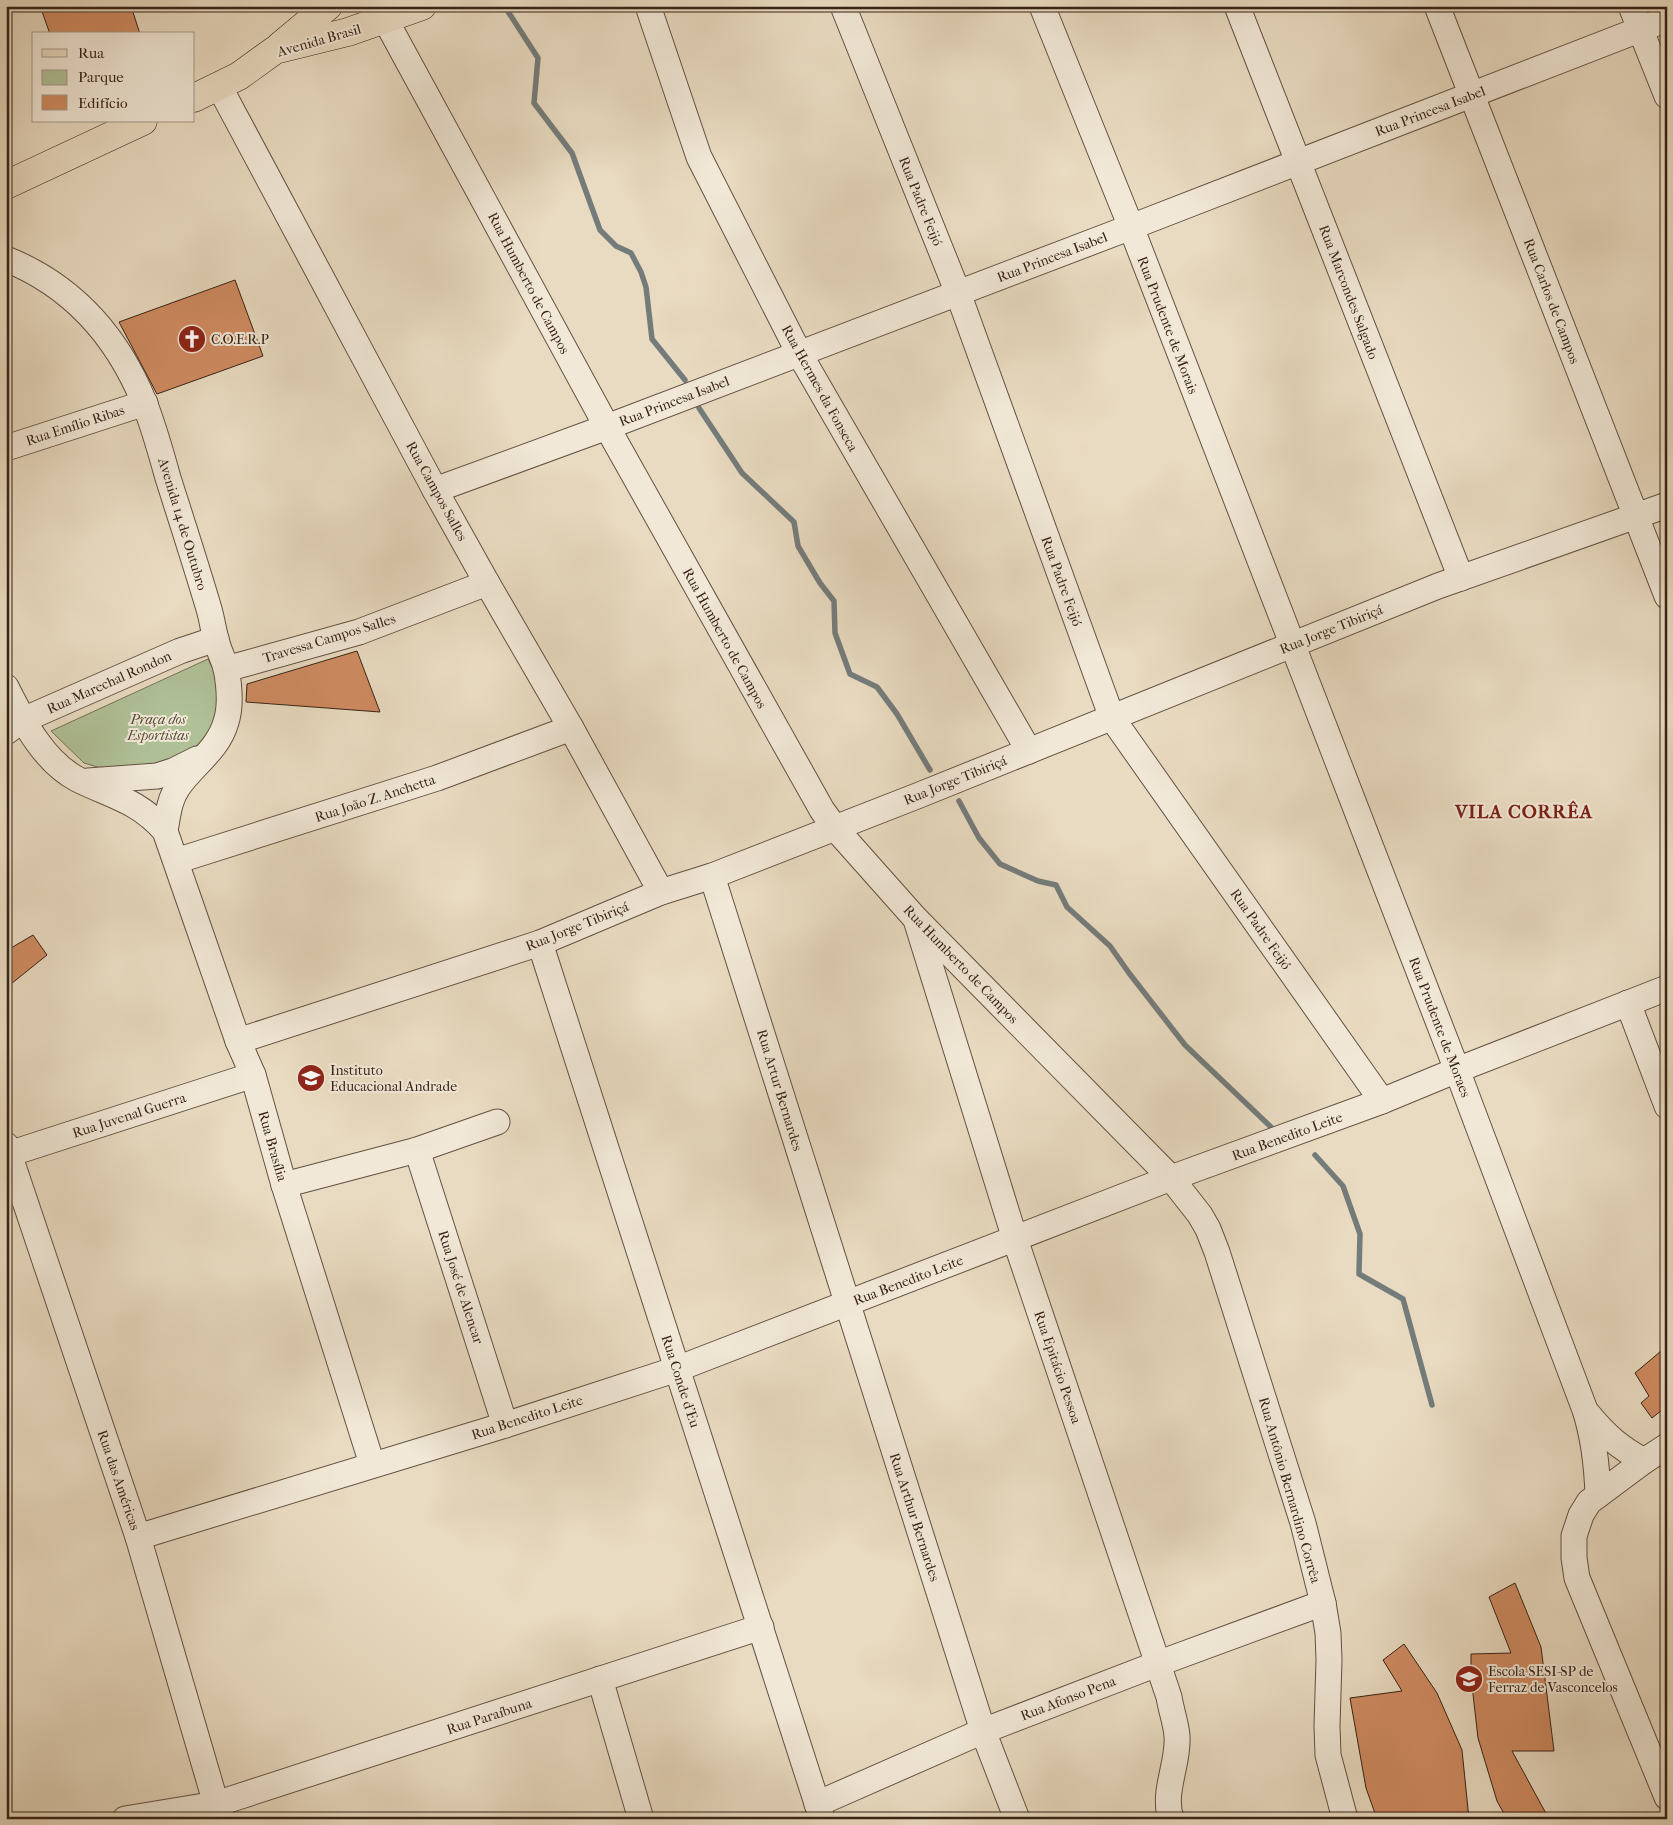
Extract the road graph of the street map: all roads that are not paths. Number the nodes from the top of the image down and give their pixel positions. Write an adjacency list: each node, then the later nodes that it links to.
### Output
1 (328, 6): 12 (main road)
2 (422, 6): 9 (main road, Avenida Brasil)
3 (648, 6): 23 (street, Rua Hermes da Fonseca)
4 (843, 6): 22 (street, Rua Padre Feijó)
5 (1042, 6): 20 (street, Rua Prudente de Morais)
6 (1237, 6): 18 (street, Rua Marcondes Salgado)
7 (1437, 6): 14 (street, Rua Carlos de Campos)
8 (1631, 6): 11 (street)
9 (377, 13): 12 (main road, Avenida Brasil); 25 (street, Rua Humberto de Campos)
10 (1667, 19): 11 (street, Rua Princesa Isabel)
11 (1641, 30): 14 (street, Rua Princesa Isabel); 15 (street)
12 (275, 50): 13 (main road, Avenida Brasil)
13 (219, 86): 16 (main road, Avenida Brasil); 27 (street, Rua Campos Salles)
14 (1472, 94): 18 (street, Rua Princesa Isabel); 29 (street, Rua Carlos de Campos)
15 (1667, 96)
16 (195, 98)
17 (141, 122): 19 (main road)
18 (1298, 163): 20 (street, Rua Princesa Isabel); 30 (street, Rua Marcondes Salgado)
19 (6, 185)
20 (1130, 228): 22 (street, Rua Princesa Isabel); 34 (street, Rua Prudente de Morais)
21 (6, 259): 24 (street, Avenida 14 de Outubro)
22 (958, 293): 23 (street, Rua Princesa Isabel); 37 (street, Rua Padre Feijó)
23 (798, 354): 25 (street, Rua Princesa Isabel); 40 (street, Rua Hermes da Fonseca)
24 (145, 403): 26 (street, Rua Emílio Ribas); 33 (street, Avenida 14 de Outubro)
25 (607, 427): 27 (street, Rua Princesa Isabel); 43 (street, Rua Humberto de Campos)
26 (6, 448)
27 (436, 490): 31 (street, Rua Campos Salles)
28 (1667, 505): 29 (street, Rua Jorge Tibiriçá)
29 (1635, 517): 30 (street, Rua Jorge Tibiriçá); 32 (street, Rua Carlos de Campos)
30 (1461, 578): 34 (street, Rua Jorge Tibiriçá)
31 (487, 583): 35 (street, Travessa Campos Salles); 39 (street, Rua Campos Salles)
32 (1667, 596)
33 (216, 639): 35 (street, Avenida 14 de Outubro); 38 (street, Rua Marechal Rondon)
34 (1292, 646): 37 (street, Rua Jorge Tibiriçá); 53 (street, Rua Prudente de Moraes)
35 (226, 669): 41 (street, Avenida 14 de Outubro)
36 (6, 687): 38 (street)
37 (1112, 718): 40 (street, Rua Jorge Tibiriçá); 55 (street, Rua Padre Feijó)
38 (15, 726): 42 (street)
39 (572, 728): 45 (street, Rua João Z. Anchetta); 47 (street, Rua Campos Salles)
40 (1029, 751): 43 (street, Rua Jorge Tibiriçá)
41 (208, 754): 42 (street); 44 (street, Avenida 14 de Outubro)
42 (83, 781): 44 (street)
43 (835, 828): 46 (street, Rua Jorge Tibiriçá); 48 (street, Rua Humberto de Campos)
44 (165, 831): 45 (street, Rua Brasília)
45 (176, 861): 52 (street, Rua Brasília)
46 (712, 876): 47 (street, Rua Jorge Tibiriçá); 63 (street, Rua Artur Bernardes)
47 (661, 892): 49 (street, Rua Jorge Tibiriçá)
48 (915, 918): 60 (street, Rua Humberto de Campos); 62 (street, Rua Epitácio Pessoa)
49 (540, 942): 52 (street, Rua Jorge Tibiriçá); 64 (street, Rua Conde d'Eu)
50 (1667, 988): 51 (street, Rua Benedito Leite)
51 (1628, 1004): 53 (street, Rua Benedito Leite); 56 (street)
52 (238, 1041): 54 (street, Rua Brasília)
53 (1457, 1070): 55 (street, Rua Benedito Leite); 65 (street, Rua Prudente de Moraes)
54 (253, 1075): 59 (street, Rua Juvenal Guerra); 61 (street, Rua Brasília)
55 (1382, 1101): 60 (street, Rua Benedito Leite)
56 (1667, 1106)
57 (497, 1122): 58 (street)
58 (417, 1150): 61 (street); 66 (street, Rua José de Alencar)
59 (7, 1151): 71 (street, Rua das Américas)
60 (1171, 1178): 62 (street, Rua Benedito Leite); 72 (street, Rua Antônio Bernardino Corrêa)
61 (284, 1185): 69 (street, Rua Brasília)
62 (1015, 1239): 63 (street, Rua Benedito Leite); 74 (street, Rua Epitácio Pessoa)
63 (847, 1304): 64 (street, Rua Benedito Leite); 76 (street, Rua Arthur Bernardes)
64 (677, 1369): 66 (street, Rua Benedito Leite); 73 (street, Rua Conde d'Eu)
65 (1585, 1410): 68 (street, Rua Prudente de Moraes); 70 (street, Rua Prudente de Moraes)
66 (505, 1425): 69 (street, Rua Benedito Leite)
67 (1667, 1446): 68 (street)
68 (1644, 1460): 70 (street)
69 (372, 1464): 71 (street, Rua Benedito Leite)
70 (1598, 1495): 77 (street)
71 (138, 1537): 79 (street, Rua das Américas)
72 (1323, 1603): 74 (street, Rua Afonso Pena); 84 (street, Rua Antônio Bernardino Corrêa)
73 (761, 1627): 75 (street, Rua Paraíbuna); 78 (street, Rua Conde d'Eu)
74 (1157, 1664): 76 (street, Rua Afonso Pena); 83 (street, Rua Epitácio Pessoa)
75 (600, 1679): 79 (street, Rua Paraíbuna); 81 (street)
76 (983, 1731): 78 (street, Rua Afonso Pena); 82 (street, Rua Arthur Bernardes)
77 (1667, 1797)
78 (819, 1811)
79 (219, 1812): 80 (street, Rua Paraíbuna)
80 (125, 1819)
81 (641, 1819)
82 (1017, 1819)
83 (1171, 1819)
84 (1345, 1819)

